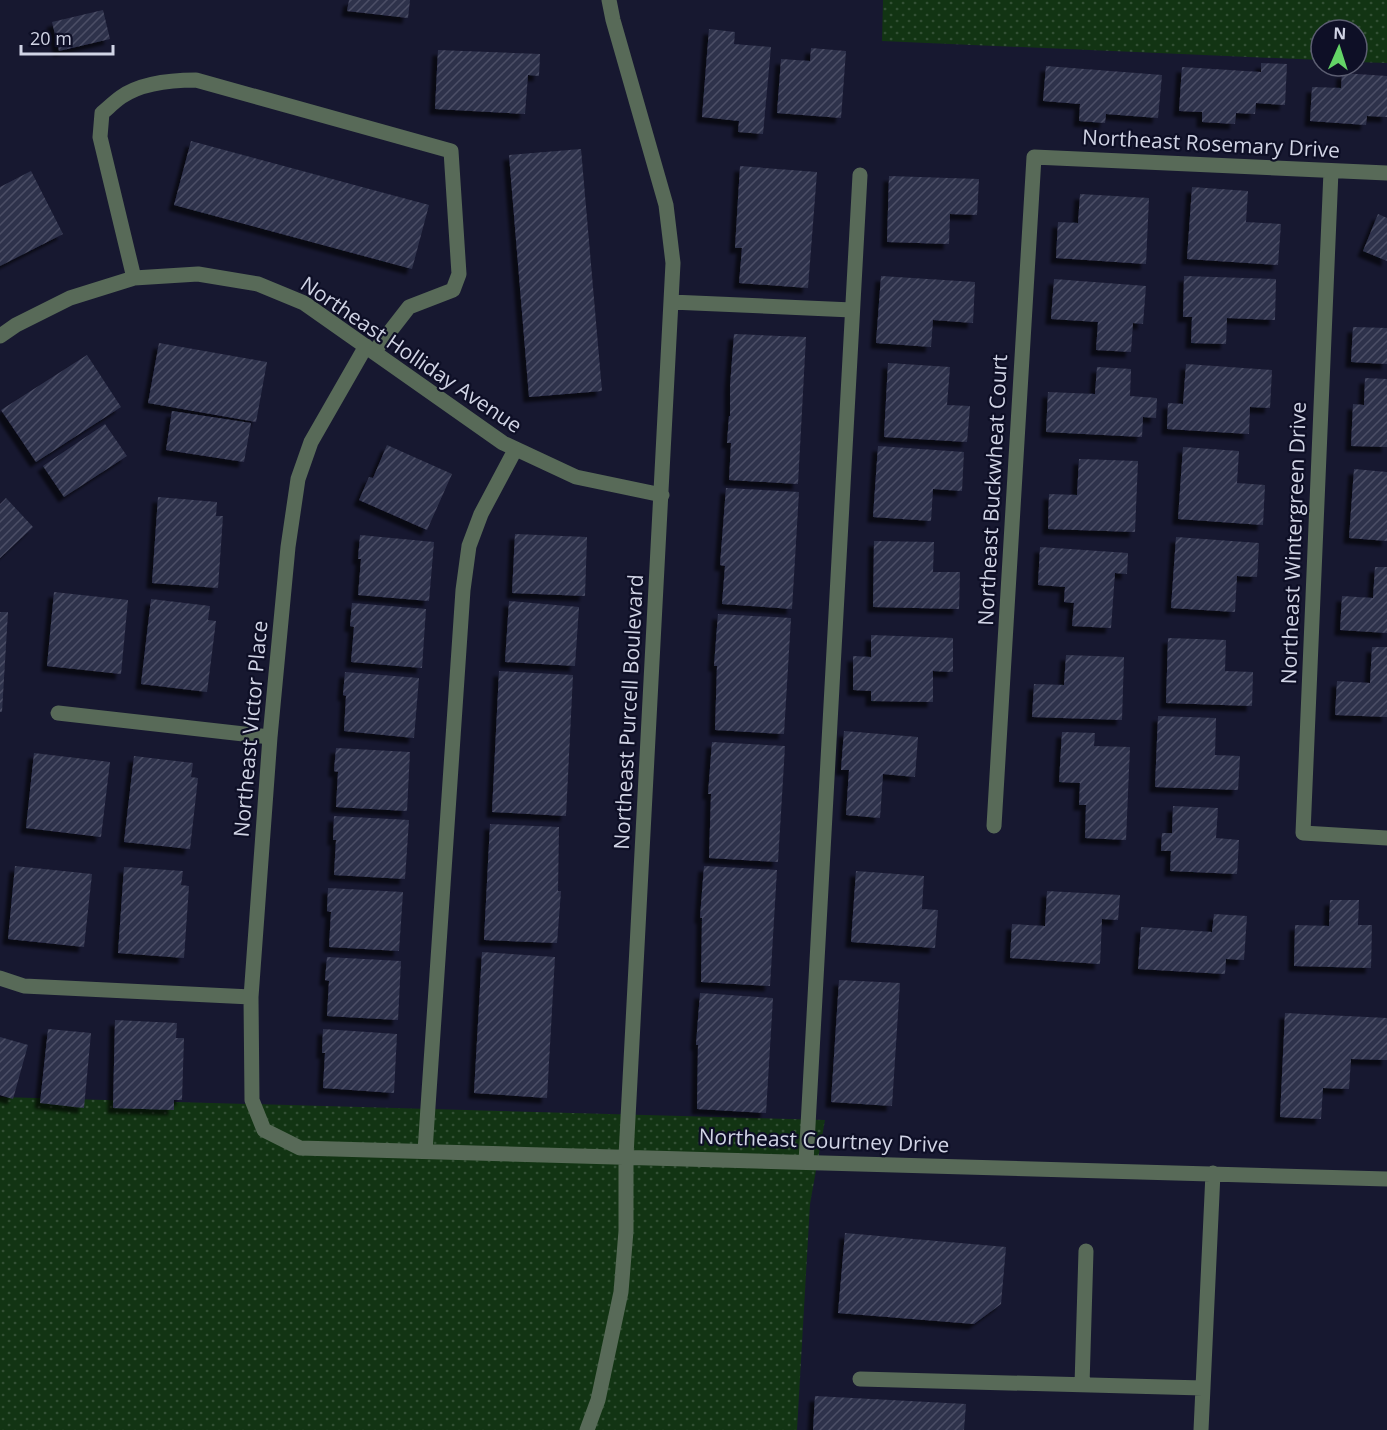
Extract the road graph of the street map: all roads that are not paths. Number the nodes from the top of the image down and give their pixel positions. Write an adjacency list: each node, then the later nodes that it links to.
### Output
1 (609, 0): 7 (street, Northeast Purcell Boulevard)
2 (1034, 157): 3 (street, Northeast Rosemary Drive); 15 (street, Northeast Buckwheat Court)
3 (1330, 171): 4 (street, Northeast Rosemary Drive); 16 (street, Northeast Wintergreen Drive)
4 (1387, 174)
5 (860, 175): 8 (street)
6 (134, 278): 9 (street, Northeast Holliday Avenue); 10 (street, Northeast Holliday Avenue); 10 (street, Northeast Victor Place)
7 (671, 302): 8 (street); 12 (street, Northeast Purcell Boulevard)
8 (852, 310): 22 (street)
9 (0, 336)
10 (370, 349): 11 (street, Northeast Holliday Avenue); 14 (street, Northeast Victor Place)
11 (515, 450): 12 (street, Northeast Holliday Avenue); 20 (street)
12 (662, 495): 21 (street, Northeast Purcell Boulevard)
13 (58, 713): 14 (street)
14 (270, 737): 18 (street, Northeast Victor Place)
15 (994, 826)
16 (1387, 838)
17 (0, 978): 18 (street)
18 (251, 997): 19 (street, Northeast Victor Place)
19 (264, 1130): 20 (street, Northeast Courtney Drive)
20 (425, 1151): 21 (street, Northeast Courtney Drive)
21 (626, 1156): 22 (street, Northeast Courtney Drive); 29 (street, Northeast Purcell Boulevard)
22 (806, 1162): 23 (street, Northeast Courtney Drive)
23 (1213, 1173): 24 (street, Northeast Courtney Drive); 28 (street)
24 (1387, 1179)
25 (1086, 1251): 27 (street)
26 (860, 1379): 27 (street)
27 (1082, 1385): 28 (street)
28 (1203, 1388): 30 (street)
29 (587, 1430)
30 (1202, 1430)

